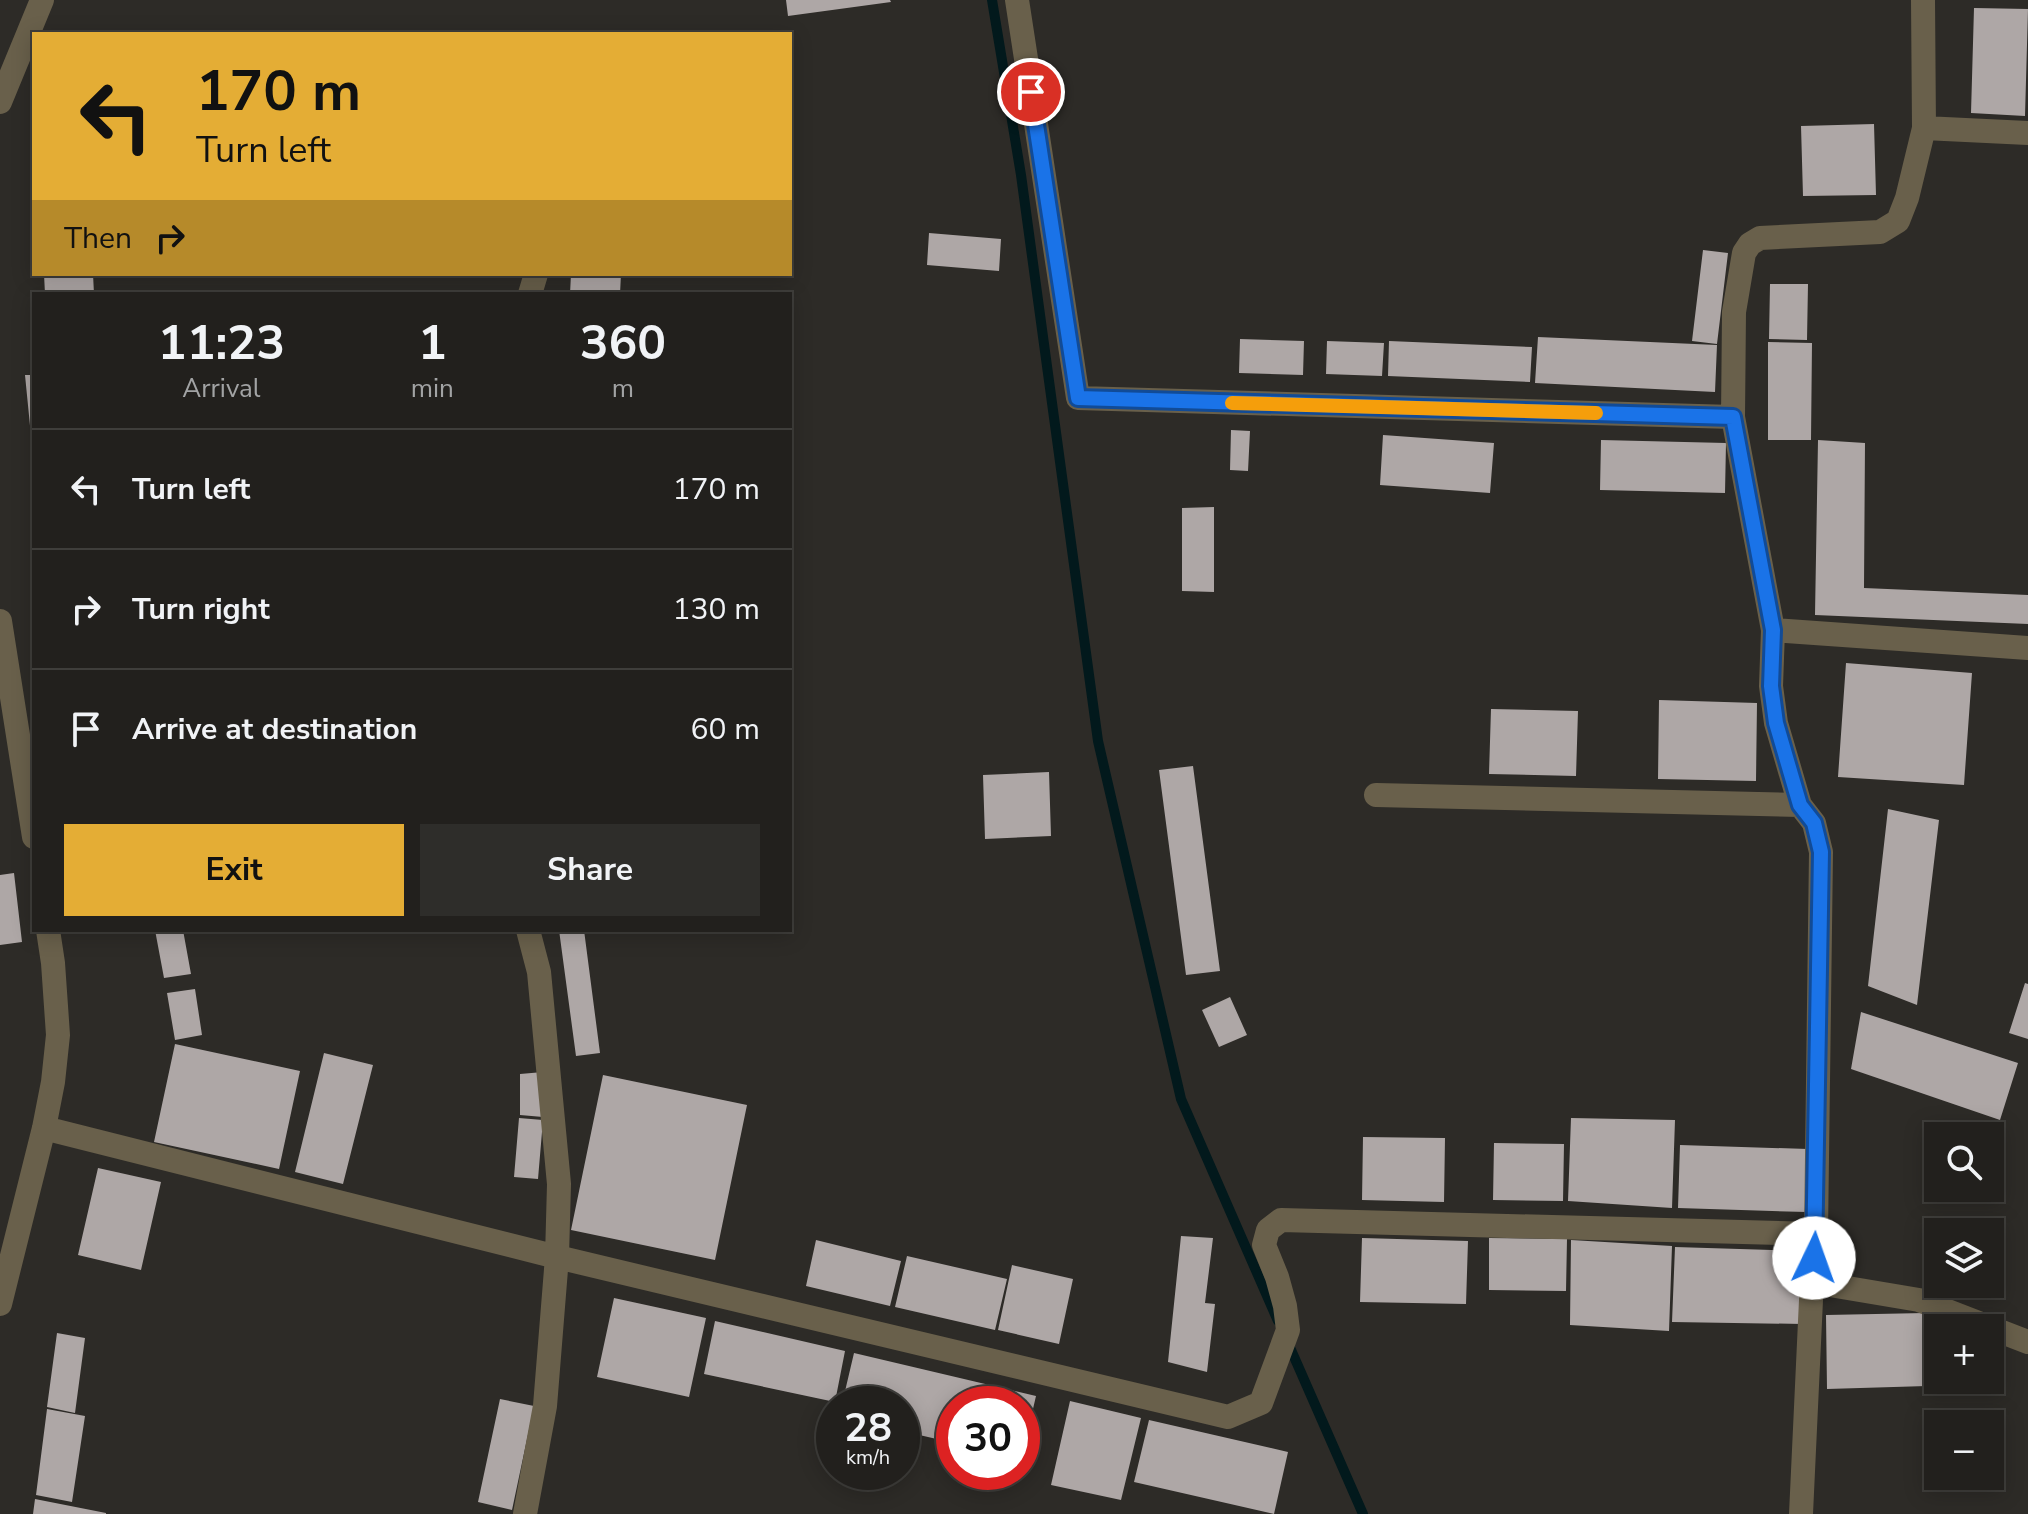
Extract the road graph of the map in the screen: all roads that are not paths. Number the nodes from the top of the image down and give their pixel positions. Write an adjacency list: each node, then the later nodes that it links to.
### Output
1 (42, 0): 4 (street)
2 (1017, 0): 7 (street)
3 (1923, 0): 5 (street)
4 (0, 102)
5 (1924, 128): 6 (street); 7 (street)
6 (2028, 133)
7 (1733, 417): 9 (street)
8 (0, 621): 13 (street)
9 (1773, 630): 10 (street); 12 (street)
10 (2028, 648)
11 (1376, 795): 12 (street)
12 (1800, 805): 17 (street)
13 (32, 824)
14 (48, 932): 16 (street)
15 (529, 932): 18 (street)
16 (44, 1128): 18 (street); 20 (street)
17 (1816, 1234): 18 (street); 19 (street)
18 (557, 1257): 22 (street)
19 (1812, 1282): 21 (street); 23 (street)
20 (0, 1304)
21 (2028, 1342)
22 (525, 1514)
23 (1801, 1514)

